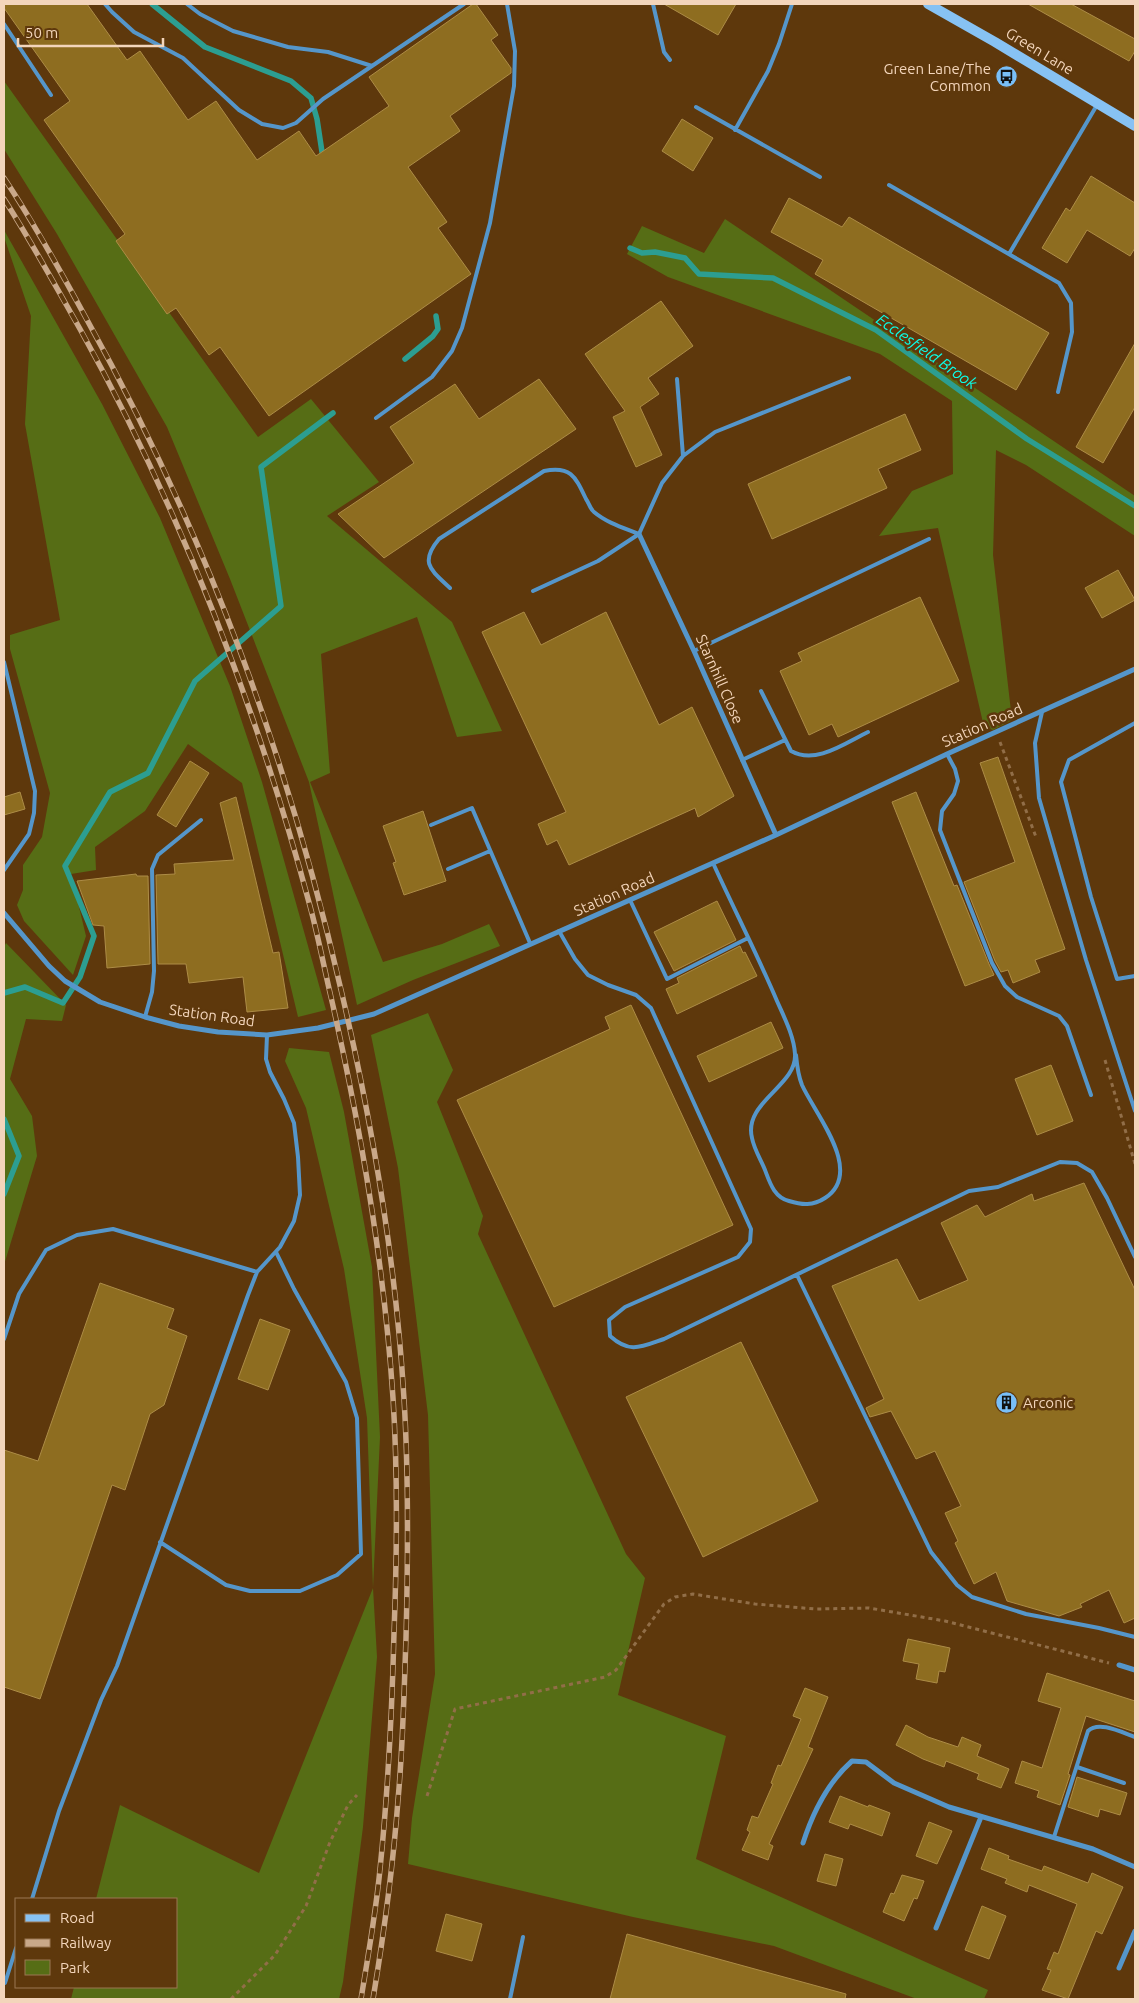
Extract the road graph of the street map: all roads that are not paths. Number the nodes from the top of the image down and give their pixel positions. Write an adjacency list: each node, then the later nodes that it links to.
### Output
1 (106, 4): 10 (lane)
2 (187, 4): 10 (lane)
3 (464, 4): 10 (lane)
4 (507, 4): 22 (lane)
5 (653, 4): 9 (lane)
6 (792, 4): 15 (lane)
7 (928, 4): 12 (main road, Green Lane)
8 (4, 24): 11 (lane)
9 (670, 60)
10 (372, 66)
11 (51, 95)
12 (1098, 104): 14 (main road, Green Lane); 18 (lane)
13 (696, 107): 15 (lane)
14 (1135, 126)
15 (735, 130): 16 (lane)
16 (820, 177)
17 (889, 186): 18 (lane)
18 (1009, 254): 21 (lane)
19 (848, 378): 23 (lane)
20 (677, 379): 23 (lane)
21 (1058, 392)
22 (376, 418)
23 (683, 456): 24 (lane)
24 (639, 534): 26 (lane); 27 (lane); 28 (street, Starnhill Close)
25 (929, 539): 28 (lane)
26 (450, 588)
27 (533, 591)
28 (694, 651): 37 (street, Starnhill Close)
29 (4, 662): 44 (lane)
30 (1135, 669): 32 (street, Station Road)
31 (761, 691): 35 (lane)
32 (1042, 712): 36 (street, Station Road); 55 (lane)
33 (1135, 723): 50 (lane)
34 (868, 732): 35 (lane)
35 (785, 740): 37 (lane)
36 (947, 754): 40 (street, Station Road); 54 (lane)
37 (742, 760): 40 (street, Starnhill Close)
38 (201, 820): 51 (lane)
39 (432, 826): 41 (lane)
40 (776, 835): 42 (street, Station Road)
41 (490, 851): 43 (lane); 49 (lane)
42 (713, 863): 45 (street, Station Road); 48 (lane)
43 (448, 869)
44 (4, 870)
45 (630, 900): 47 (street, Station Road); 48 (lane)
46 (4, 913): 51 (street, Station Road)
47 (559, 932): 49 (street, Station Road); 59 (lane)
48 (748, 938): 53 (lane)
49 (530, 943): 52 (street, Station Road)
50 (1135, 976)
51 (145, 1017): 52 (street, Station Road)
52 (267, 1035): 56 (lane)
53 (796, 1055): 53 (lane)
54 (1091, 1095)
55 (1135, 1110)
56 (276, 1252): 58 (lane); 61 (lane)
57 (1135, 1257): 59 (lane)
58 (258, 1272): 60 (lane); 61 (lane)
59 (797, 1275): 62 (lane)
60 (4, 1339)
61 (160, 1542): 72 (lane)
62 (1135, 1637)
63 (1119, 1665): 64 (street)
64 (1135, 1670)
65 (1135, 1738): 66 (lane)
66 (1077, 1767): 67 (lane); 69 (lane)
67 (1124, 1783)
68 (980, 1817): 69 (street); 70 (street); 73 (street)
69 (1054, 1837): 71 (street)
70 (803, 1843)
71 (1135, 1867)
72 (32, 1898)
73 (936, 1928)
74 (1135, 1931): 77 (street)
75 (523, 1937): 79 (lane)
76 (15, 1951): 78 (lane)
77 (1119, 1968)
78 (5, 1983)
79 (510, 1999)

